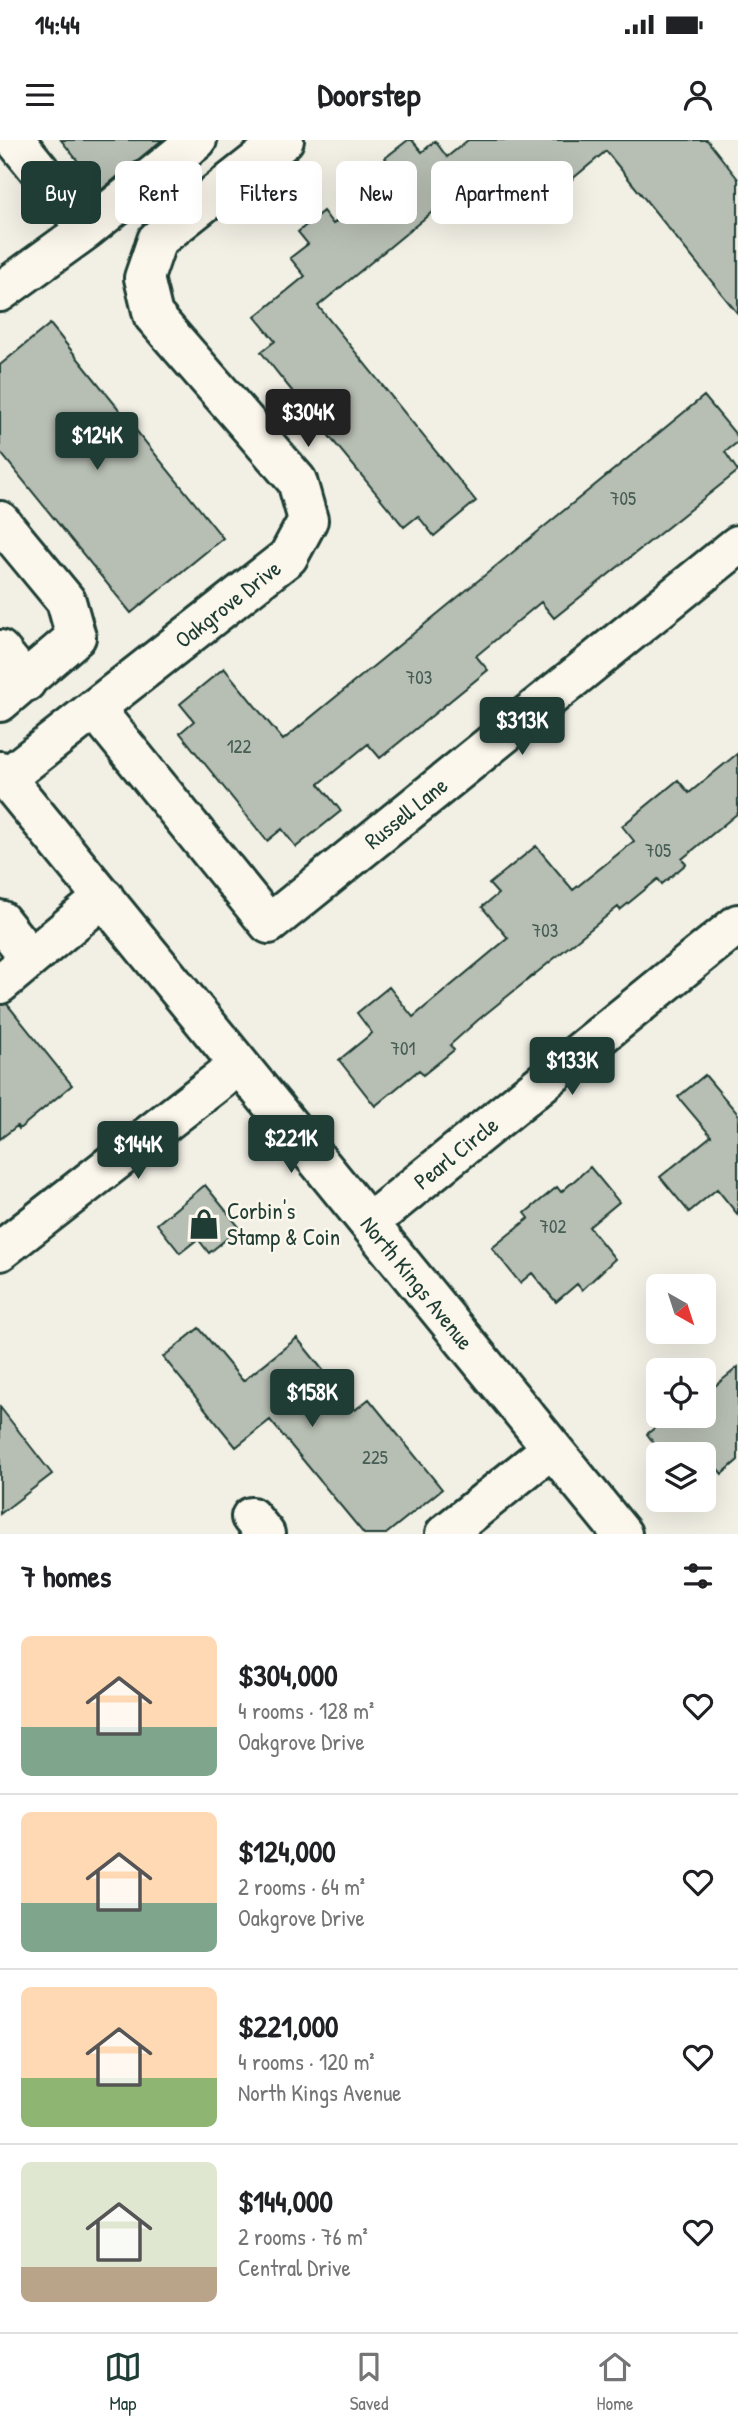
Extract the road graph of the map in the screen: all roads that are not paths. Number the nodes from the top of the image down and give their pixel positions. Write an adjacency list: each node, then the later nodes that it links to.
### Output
1 (15, 140): 4 (street)
2 (197, 140): 4 (street)
3 (284, 140): 10 (street, Oakgrove Drive)
4 (87, 229): 5 (street)
5 (0, 292)
6 (0, 521): 9 (street)
7 (738, 545): 10 (street, Russell Lane)
8 (0, 650): 9 (street)
9 (13, 692)
10 (95, 709): 11 (street, Oakgrove Drive)
11 (3, 775): 12 (street, North Kings Avenue)
12 (104, 897): 15 (street); 17 (street, North Kings Avenue)
13 (0, 920): 15 (street)
14 (738, 925): 18 (street, Pearl Circle)
15 (30, 958): 16 (street)
16 (0, 984)
17 (239, 1065): 18 (street, North Kings Avenue); 19 (street)
18 (369, 1223): 20 (street, North Kings Avenue)
19 (0, 1251)
20 (552, 1448): 21 (street); 22 (street, North Kings Avenue)
21 (445, 1534)
22 (622, 1534)

